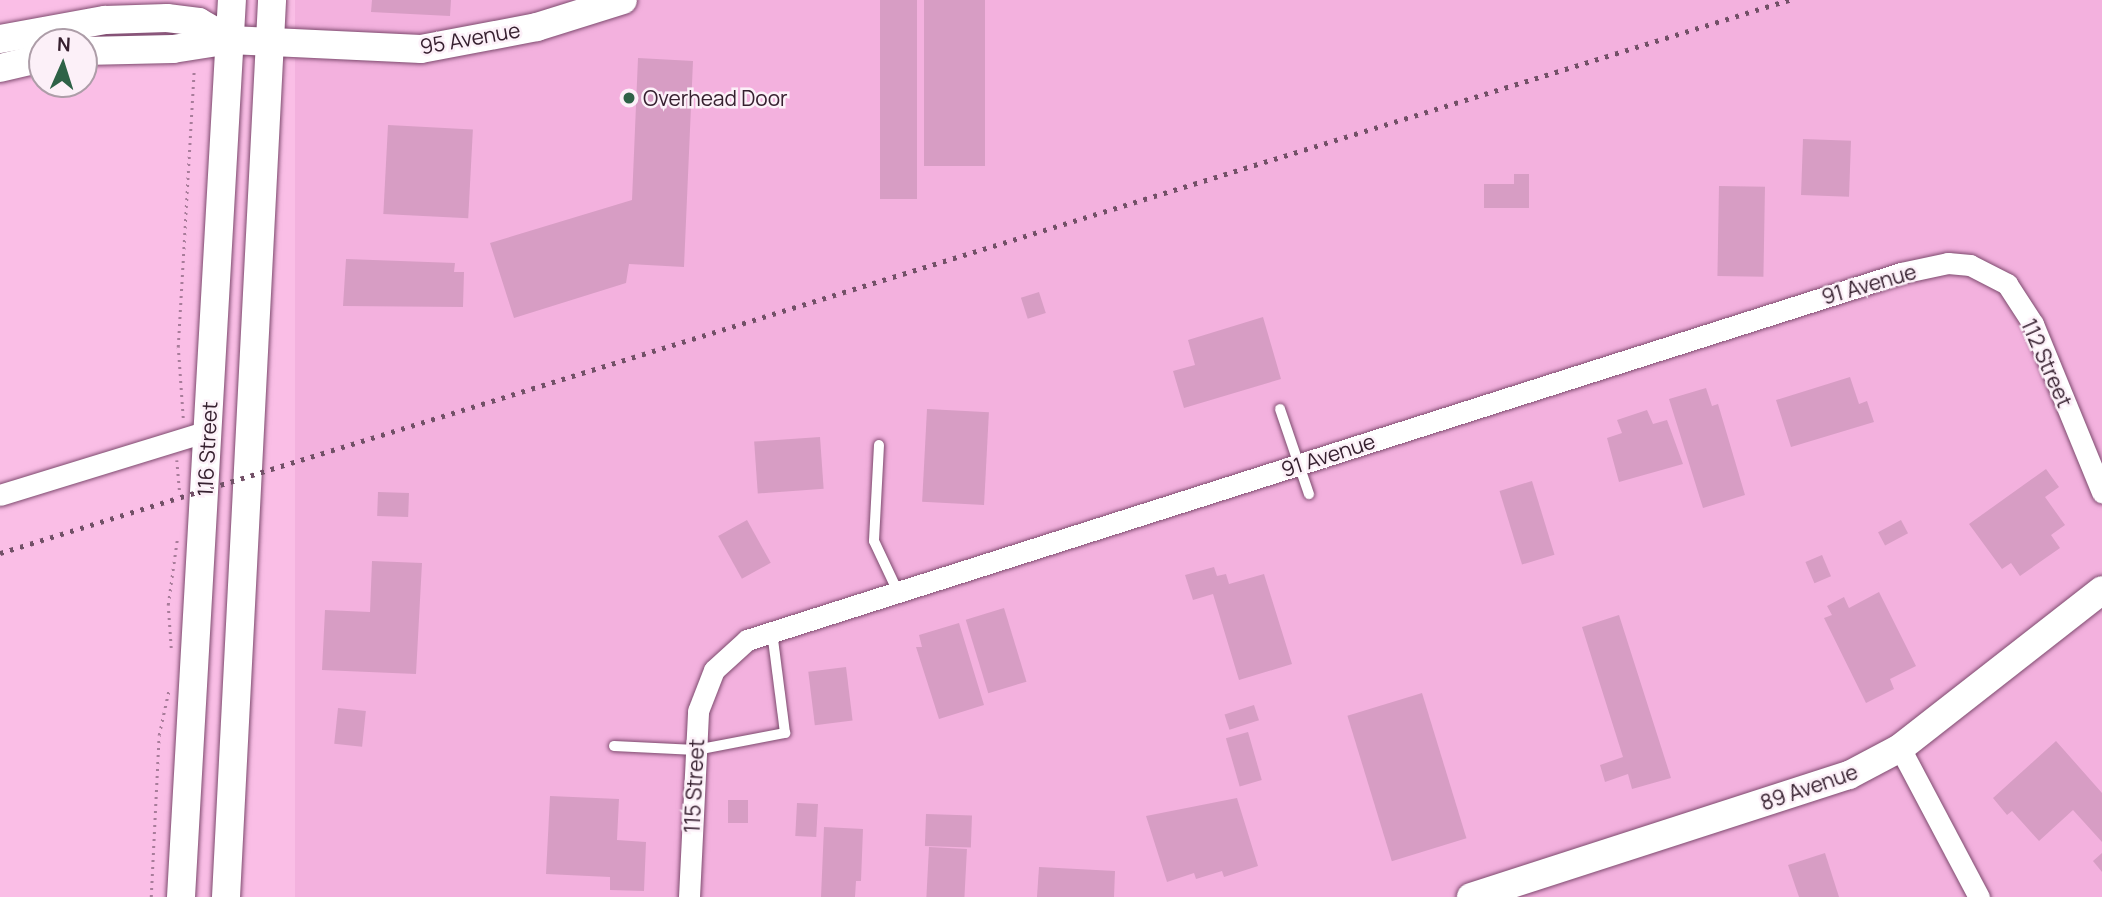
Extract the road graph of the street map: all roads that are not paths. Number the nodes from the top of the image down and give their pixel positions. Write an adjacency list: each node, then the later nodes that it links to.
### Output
1 (232, 0): 5 (main road, 116 Street)
2 (271, 0): 6 (main road, 116 Street)
3 (623, 0): 6 (main road, 95 Avenue)
4 (0, 39): 5 (main road)
5 (230, 40): 6 (main road, 95 Avenue); 7 (main road, 95 Avenue); 12 (main road, 116 Street)
6 (269, 40): 26 (main road, 116 Street)
7 (98, 51)
8 (28, 61): 9 (main road)
9 (0, 68)
10 (1961, 264): 14 (street, 91 Avenue); 15 (street, 112 Street)
11 (1279, 409): 14 (lane)
12 (208, 430): 17 (street); 25 (main road, 116 Street)
13 (879, 445): 19 (lane)
14 (1298, 464): 16 (lane); 19 (street, 91 Avenue)
15 (2102, 492)
16 (1309, 494)
17 (0, 495)
18 (2102, 590): 23 (main road, 89 Avenue)
19 (898, 592): 20 (street, 91 Avenue)
20 (772, 632): 21 (street, 91 Avenue); 24 (lane)
21 (711, 677): 24 (street, 115 Street)
22 (614, 746): 24 (lane)
23 (1900, 748): 28 (main road, 89 Avenue); 29 (street)
24 (696, 750): 27 (street, 115 Street)
25 (181, 897)
26 (226, 897)
27 (689, 897)
28 (1471, 897)
29 (1979, 897)

